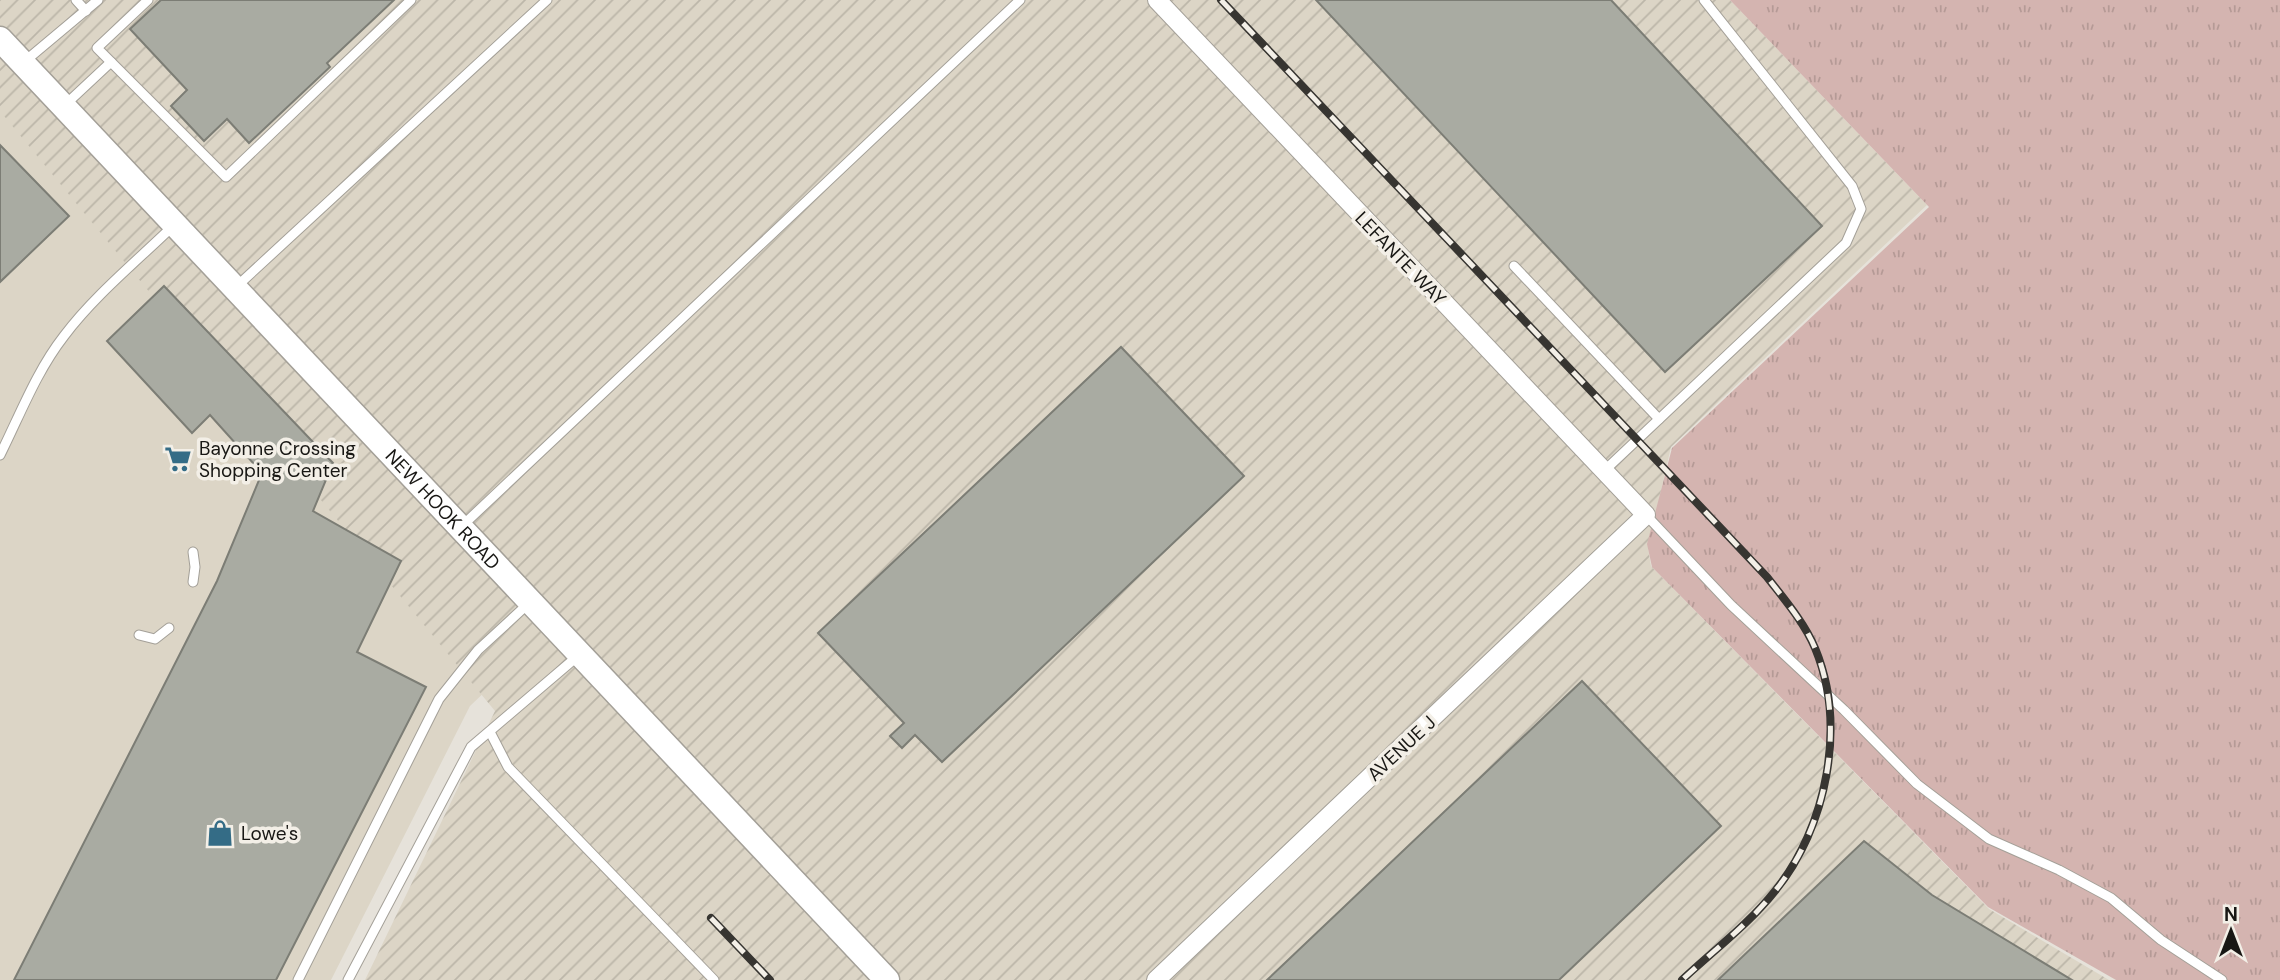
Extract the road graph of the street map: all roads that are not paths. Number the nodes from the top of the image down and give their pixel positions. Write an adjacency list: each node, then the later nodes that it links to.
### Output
1 (76, 0): 9 (lane)
2 (98, 0): 9 (lane)
3 (148, 0): 11 (lane)
4 (411, 0): 11 (lane)
5 (547, 0): 16 (lane)
6 (1020, 0): 21 (lane)
7 (1157, 0): 19 (street, LEFANTE WAY)
8 (1704, 0): 17 (lane)
9 (86, 10): 12 (lane)
10 (0, 39): 12 (street, NEW HOOK ROAD)
11 (111, 62): 13 (lane)
12 (23, 63): 13 (street, NEW HOOK ROAD)
13 (64, 107): 14 (street, NEW HOOK ROAD)
14 (175, 223): 16 (street, NEW HOOK ROAD); 18 (lane)
15 (1514, 266): 17 (lane)
16 (235, 288): 21 (street, NEW HOOK ROAD)
17 (1659, 419): 19 (lane)
18 (0, 455)
19 (1604, 471): 20 (street, LEFANTE WAY)
20 (1646, 515): 33 (street, AVENUE J); 34 (lane)
21 (460, 527): 24 (street, NEW HOOK ROAD)
22 (192, 552): 23 (lane)
23 (192, 582)
24 (531, 602): 27 (street, NEW HOOK ROAD); 29 (lane)
25 (169, 628): 26 (lane)
26 (139, 635)
27 (580, 654): 28 (lane); 32 (street, NEW HOOK ROAD)
28 (490, 732): 30 (lane); 31 (lane)
29 (298, 980)
30 (348, 980)
31 (713, 980)
32 (887, 980)
33 (1156, 980)
34 (2222, 980)

